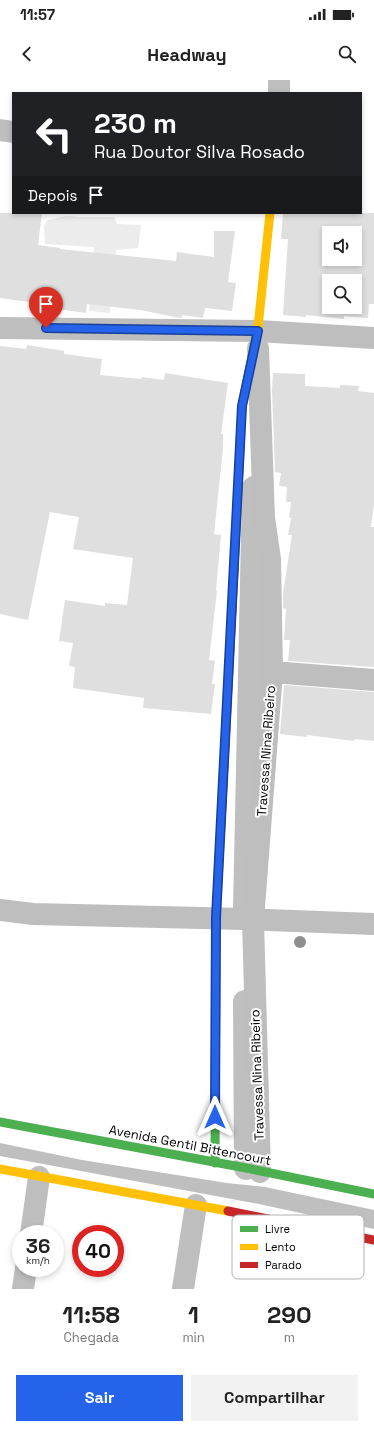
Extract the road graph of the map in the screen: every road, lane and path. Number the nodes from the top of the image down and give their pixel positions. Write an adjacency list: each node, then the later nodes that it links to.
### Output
1 (279, 80): 2 (street)
2 (279, 92)
3 (0, 130): 4 (street)
4 (12, 132)
5 (270, 214): 7 (street, Travessa Nina Ribeiro)
6 (0, 328): 7 (street)
7 (258, 331): 8 (street); 9 (street, Travessa Nina Ribeiro); 12 (street, Travessa Nina Ribeiro)
8 (374, 338)
9 (272, 672): 10 (street); 13 (street, Travessa Nina Ribeiro)
10 (374, 680)
11 (0, 910): 12 (street)
12 (216, 918): 13 (street); 16 (street, Travessa Nina Ribeiro)
13 (253, 920): 14 (street); 18 (street, Travessa Nina Ribeiro)
14 (374, 924)
15 (0, 1122): 16 (street, Avenida Gentil Bittencourt)
16 (215, 1163): 18 (street, Avenida Gentil Bittencourt)
17 (0, 1169): 19 (street)
18 (260, 1172): 20 (street, Avenida Gentil Bittencourt)
19 (39, 1177): 21 (street); 23 (street)
20 (374, 1194)
21 (196, 1205): 22 (street); 28 (street)
22 (247, 1215)
23 (32, 1225)
24 (364, 1238): 25 (street)
25 (374, 1240)
26 (25, 1277): 27 (street)
27 (23, 1289)
28 (183, 1289)

